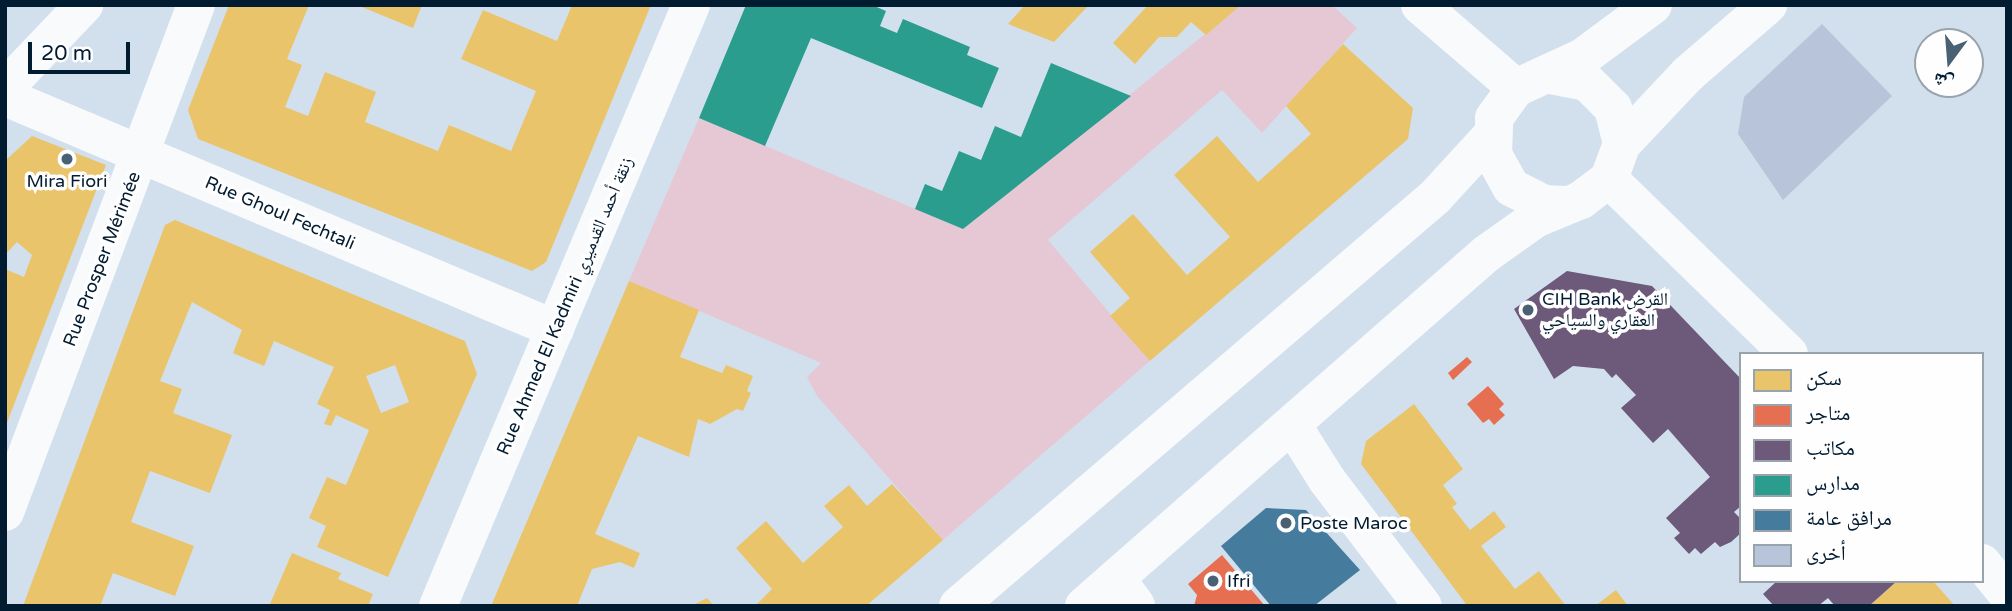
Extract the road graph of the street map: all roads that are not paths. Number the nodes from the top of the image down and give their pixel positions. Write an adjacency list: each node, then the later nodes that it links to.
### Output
1 (84, 5): 8 (street)
2 (196, 5): 12 (street, Rue Prosper Mérimée)
3 (691, 5): 15 (street, Rue Ahmed El Kadmiri زنقة أحمد القدميري)
4 (1420, 5): 7 (street)
5 (1653, 5): 7 (street)
6 (1768, 5): 11 (street)
7 (1533, 82): 10 (street); 11 (street)
8 (5, 88)
9 (5, 97): 12 (street, Rue Ghoul Fechtali)
10 (1491, 136): 14 (street); 23 (street)
11 (1622, 144): 13 (street)
12 (142, 154): 15 (street, Rue Ghoul Fechtali); 18 (street, Rue Prosper Mérimée)
13 (1609, 179): 14 (street); 16 (street)
14 (1563, 205): 17 (street)
15 (555, 329): 22 (street, Rue Ahmed El Kadmiri زنقة أحمد القدميري)
16 (1787, 352)
17 (1293, 426): 20 (street); 25 (street)
18 (5, 512)
19 (1984, 565): 21 (street)
20 (1126, 592): 24 (street)
21 (2007, 594)
22 (438, 606)
23 (958, 606)
24 (1084, 606)
25 (1423, 606)

